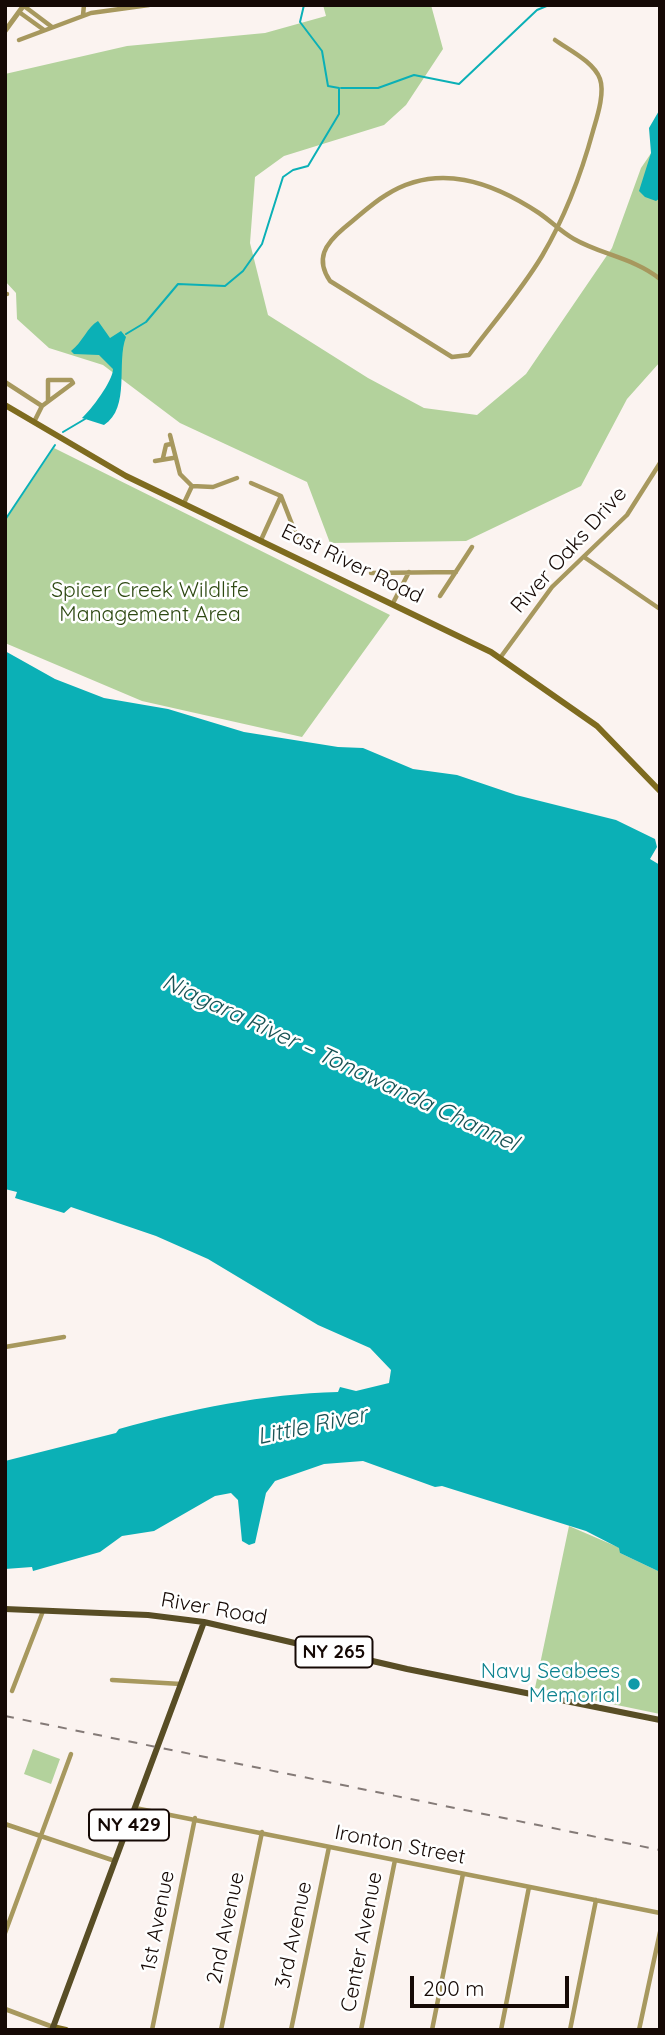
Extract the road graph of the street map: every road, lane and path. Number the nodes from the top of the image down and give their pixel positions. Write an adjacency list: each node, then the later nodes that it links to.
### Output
1 (84, 5): 5 (street)
2 (149, 5): 5 (street)
3 (24, 6): 4 (street); 6 (street)
4 (19, 12): 7 (street); 8 (street)
5 (83, 16): 6 (street)
6 (53, 27): 8 (street)
7 (5, 31)
8 (44, 31): 9 (street)
9 (19, 40)
10 (555, 40): 11 (street)
11 (557, 227): 11 (street); 12 (street)
12 (660, 279)
13 (5, 382): 16 (street)
14 (48, 401): 14 (street); 16 (street)
15 (5, 405): 17 (main road, East River Road)
16 (42, 407): 17 (street)
17 (34, 422): 29 (main road, East River Road)
18 (170, 435): 19 (street)
19 (171, 444): 20 (street); 21 (street)
20 (163, 458): 21 (street); 22 (street)
21 (173, 458): 27 (street)
22 (155, 461)
23 (660, 463): 24 (street, River Oaks Drive)
24 (658, 470): 33 (street, River Oaks Drive)
25 (237, 478): 27 (street)
26 (251, 483): 28 (street)
27 (192, 486): 29 (street)
28 (281, 496): 30 (street); 31 (street)
29 (184, 503): 31 (main road, East River Road)
30 (297, 537)
31 (261, 540): 38 (main road, East River Road)
32 (472, 547): 35 (street)
33 (584, 557): 39 (street); 40 (street, River Oaks Drive)
34 (408, 572): 35 (street); 36 (street); 38 (street)
35 (456, 572): 37 (street)
36 (371, 573)
37 (440, 596)
38 (393, 603): 40 (main road, East River Road)
39 (660, 609)
40 (500, 658): 41 (main road, East River Road)
41 (660, 791)
42 (64, 1337): 43 (street)
43 (5, 1347)
44 (5, 1609): 45 (main road, River Road / NY 265)
45 (43, 1611): 46 (main road, River Road / NY 265); 49 (street)
46 (204, 1622): 48 (main road, NY 429); 50 (main road, River Road / NY 265)
47 (112, 1680): 48 (street)
48 (181, 1684): 52 (main road, NY 429)
49 (12, 1691)
50 (660, 1720)
51 (71, 1754): 56 (street)
52 (135, 1808): 53 (street, Ironton Street); 59 (main road, NY 429)
53 (195, 1818): 55 (street, Ironton Street); 69 (street, 1st Avenue)
54 (5, 1824): 56 (street)
55 (262, 1832): 57 (street, Ironton Street); 70 (street, 2nd Avenue)
56 (40, 1836): 59 (street); 65 (street)
57 (329, 1847): 58 (street, Ironton Street); 71 (street, 3rd Avenue)
58 (395, 1860): 60 (street, Ironton Street); 72 (street, Center Avenue)
59 (116, 1861): 67 (main road, NY 429)
60 (463, 1874): 61 (street, Ironton Street); 73 (street)
61 (529, 1887): 62 (street, Ironton Street); 74 (street)
62 (596, 1900): 63 (street, Ironton Street); 75 (street)
63 (660, 1913)
64 (660, 1932): 76 (street)
65 (5, 1933)
66 (5, 2009): 67 (street)
67 (53, 2028): 68 (main road)
68 (66, 2030)
69 (152, 2030)
70 (221, 2030)
71 (291, 2030)
72 (361, 2030)
73 (432, 2030)
74 (501, 2030)
75 (570, 2030)
76 (639, 2030)

